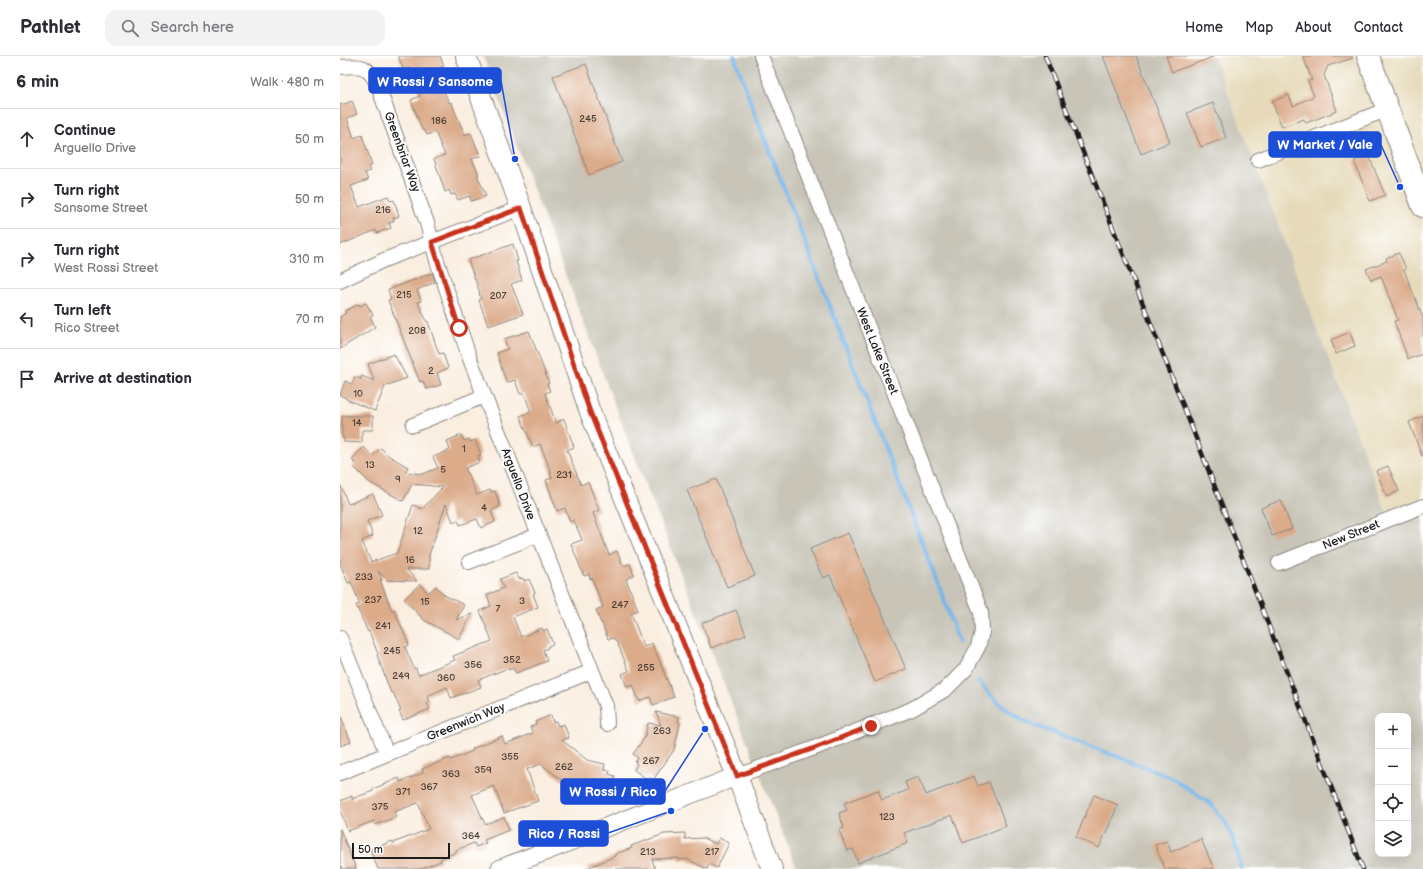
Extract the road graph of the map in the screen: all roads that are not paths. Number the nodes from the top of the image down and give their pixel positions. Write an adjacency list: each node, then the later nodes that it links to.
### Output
1 (466, 56): 8 (main road)
2 (761, 56): 22 (street, West Lake Street)
3 (1368, 56): 5 (main road)
4 (340, 67): 9 (street, Greenbriar Way)
5 (1388, 109): 6 (street); 7 (main road)
6 (1258, 160)
7 (1423, 206)
8 (521, 208): 9 (street); 22 (main road)
9 (432, 242): 10 (street); 11 (street, Arguello Drive)
10 (340, 281)
11 (484, 396): 12 (street); 14 (street, Arguello Drive)
12 (413, 425)
13 (1423, 506): 16 (street, New Street)
14 (538, 535): 15 (street); 18 (street, Arguello Drive)
15 (469, 562)
16 (1279, 563)
17 (340, 638): 20 (street)
18 (592, 671): 19 (street, Arguello Drive); 20 (street, Greenwich Way)
19 (607, 724)
20 (387, 754): 21 (street, Greenwich Way)
21 (340, 773)
22 (737, 776): 23 (street); 24 (main road)
23 (500, 869)
24 (772, 869)

